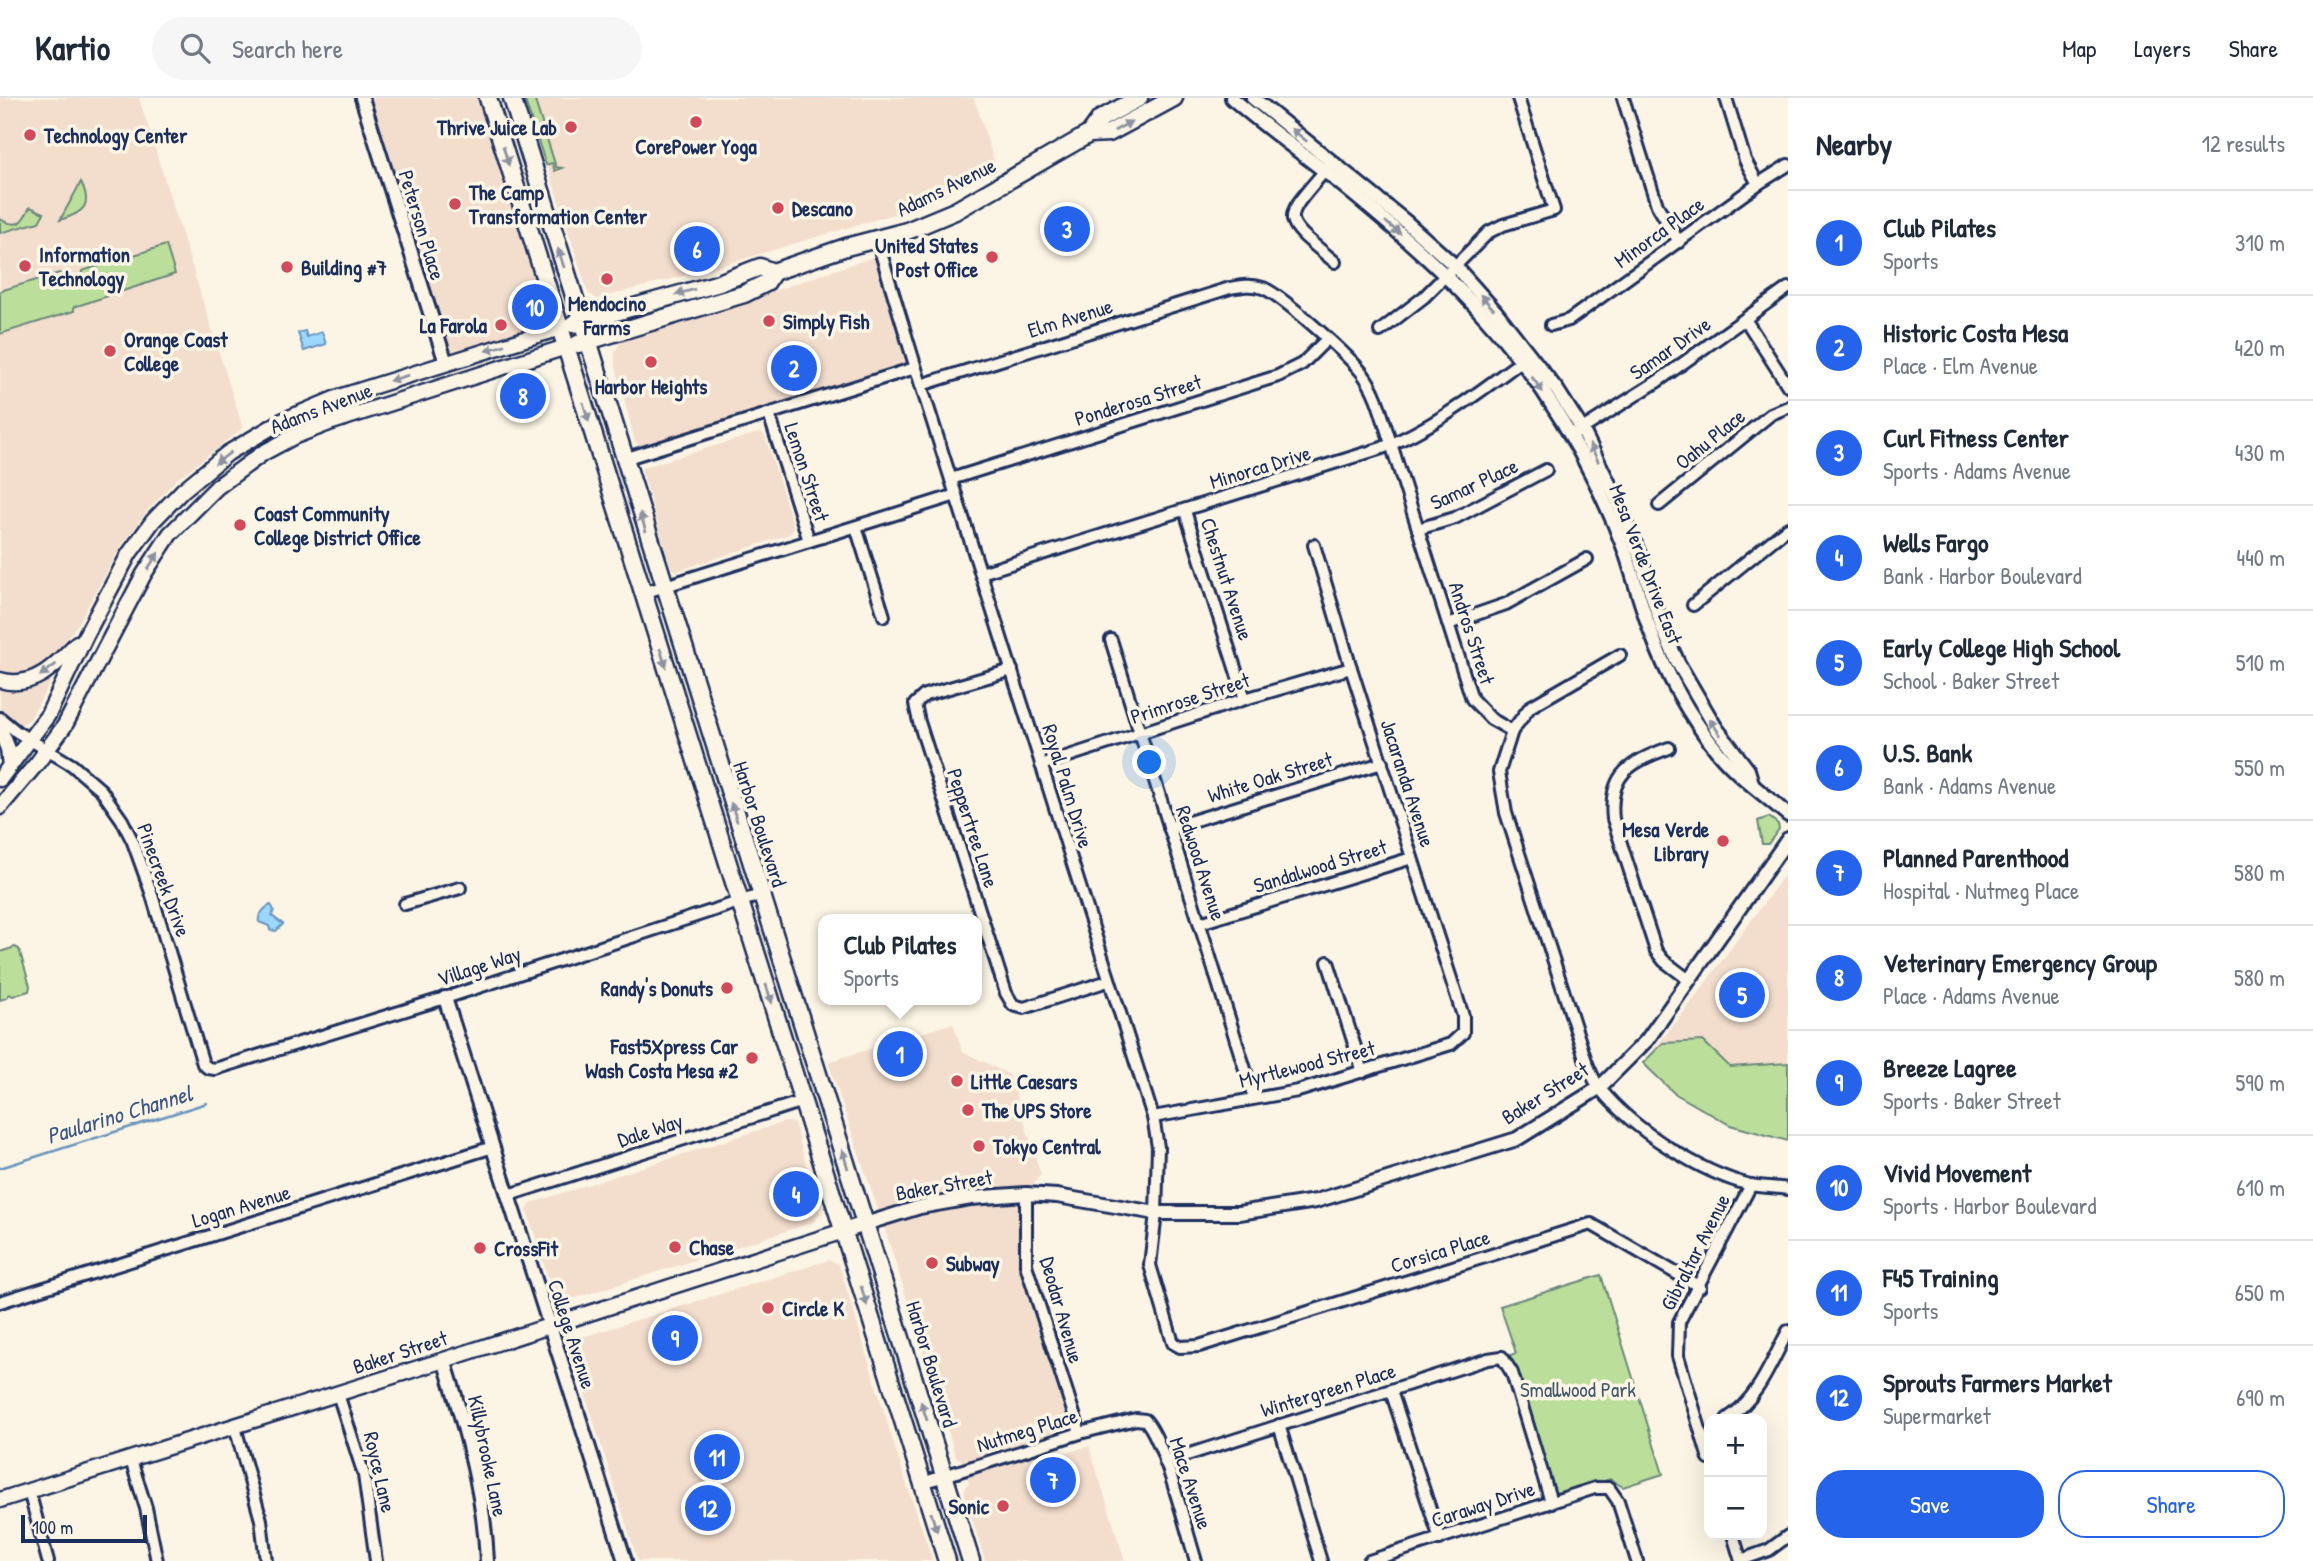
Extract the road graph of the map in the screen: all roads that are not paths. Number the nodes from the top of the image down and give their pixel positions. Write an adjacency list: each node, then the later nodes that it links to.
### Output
1 (362, 98): 31 (street, Peterson Place)
2 (488, 98): 25 (main road, Harbor Boulevard, one-way to 25)
3 (512, 98): 23 (main road, Harbor Boulevard, one-way to 3)
4 (1139, 98): 11 (main road, Adams Avenue)
5 (1174, 98): 11 (main road, Adams Avenue, one-way to 5)
6 (1232, 98): 13 (street, Mesa Verde Drive East)
7 (1254, 98): 13 (street, Mesa Verde Drive East, one-way to 7)
8 (1518, 98): 18 (street)
9 (1623, 98): 16 (street)
10 (1726, 98): 14 (street)
11 (1089, 134): 15 (main road, Adams Avenue)
12 (1788, 165): 14 (street, Minorca Place)
13 (1329, 167): 17 (street); 18 (street, Mesa Verde Drive East)
14 (1758, 184): 16 (street, Minorca Place)
15 (877, 240): 19 (main road, Adams Avenue); 32 (street, Royal Palm Drive)
16 (1679, 242): 24 (street, Minorca Place)
17 (1335, 262)
18 (1451, 271): 26 (street); 30 (street, Mesa Verde Drive East)
19 (773, 272): 23 (main road, Adams Avenue, one-way to 23); 28 (main road, Adams Avenue)
20 (1230, 288): 27 (street, Andros Street); 33 (street, Elm Avenue)
21 (1788, 288): 22 (street, Samar Drive)
22 (1745, 319): 35 (street); 39 (street, Samar Drive)
23 (581, 321): 25 (main road, Adams Avenue); 28 (main road, Harbor Boulevard)
24 (1551, 325)
25 (560, 328): 29 (main road, Harbor Boulevard); 31 (main road, Adams Avenue, one-way to 31)
26 (1380, 331)
27 (1326, 339): 41 (street, Andros Street); 45 (street, Ponderosa Street)
28 (587, 341): 29 (main road, Adams Avenue); 43 (main road, Harbor Boulevard)
29 (566, 347): 37 (main road, Adams Avenue); 57 (main road, Harbor Boulevard, one-way to 57)
30 (1526, 358): 39 (street, Mesa Verde Drive East); 41 (street, Minorca Drive)
31 (446, 363): 34 (main road, Adams Avenue, one-way to 34); 37 (main road)
32 (915, 368): 33 (street, Royal Palm Drive); 38 (street)
33 (921, 385): 45 (street, Royal Palm Drive)
34 (372, 386): 37 (main road); 40 (main road, Adams Avenue)
35 (1788, 386)
36 (1788, 407): 47 (street, Oahu Place)
37 (379, 408): 42 (main road, Adams Avenue)
38 (769, 414): 43 (street); 52 (street, Lemon Street)
39 (1576, 432): 80 (street, Mesa Verde Drive East)
40 (253, 438): 42 (main road); 61 (main road, Adams Avenue, one-way to 61)
41 (1392, 445): 48 (street, Minorca Drive); 50 (street, Andros Street)
42 (263, 453): 74 (main road, Adams Avenue, one-way to 42)
43 (624, 459): 56 (main road, Harbor Boulevard, one-way to 43)
44 (1546, 470): 50 (street, Samar Place)
45 (951, 479): 46 (street, Royal Palm Drive)
46 (956, 495): 49 (street); 55 (street, Royal Palm Drive)
47 (1659, 505)
48 (1185, 511): 55 (street, Minorca Drive); 67 (street, Chestnut Avenue)
49 (856, 527): 52 (street); 59 (street)
50 (1418, 529): 60 (street, Andros Street)
51 (1786, 535): 58 (street)
52 (809, 541): 56 (street)
53 (1314, 545): 64 (street, Jacaranda Avenue)
54 (1587, 559): 60 (street)
55 (981, 573): 65 (street, Royal Palm Drive)
56 (663, 587): 57 (street); 85 (main road, Harbor Boulevard, one-way to 56)
57 (643, 593): 86 (main road, Harbor Boulevard, one-way to 86)
58 (1693, 605)
59 (884, 616)
60 (1448, 624): 70 (street, Andros Street)
61 (86, 635): 66 (main road, one-way to 66); 72 (main road, Adams Avenue)
62 (1111, 640): 71 (street, Redwood Avenue)
63 (1620, 655): 70 (street)
64 (1351, 668): 67 (street, Primrose Street); 75 (street, Jacaranda Avenue)
65 (1012, 670): 76 (street, Royal Palm Drive); 88 (street, Peppertree Lane)
66 (0, 680)
67 (1245, 699): 71 (street, Primrose Street)
68 (0, 718): 72 (street, Pinecreek Drive)
69 (0, 729): 77 (main road)
70 (1512, 731): 98 (street)
71 (1139, 735): 76 (street, Primrose Street); 81 (street, Redwood Avenue)
72 (31, 740): 74 (street, Pinecreek Drive); 77 (main road, Adams Avenue)
73 (1669, 748): 93 (street)
74 (47, 749): 79 (main road, Adams Avenue); 96 (street, Pinecreek Drive)
75 (1382, 763): 81 (street, White Oak Street); 83 (street, Jacaranda Avenue)
76 (1041, 765): 92 (street, Royal Palm Drive)
77 (10, 766): 78 (main road, Adams Avenue)
78 (0, 779)
79 (0, 807)
80 (1788, 815)
81 (1169, 828): 90 (street, Redwood Avenue)
82 (1788, 839): 93 (street, Baker Street)
83 (1412, 858): 90 (street, Sandalwood Street); 95 (street, Jacaranda Avenue)
84 (460, 888): 87 (street)
85 (760, 895): 86 (street, Village Way); 108 (main road, Harbor Boulevard, one-way to 85)
86 (739, 901): 94 (street, Village Way); 100 (main road, Harbor Boulevard, one-way to 100)
87 (405, 904)
88 (981, 914)
89 (982, 918): 92 (street, Peppertree Lane)
90 (1200, 923): 99 (street, Redwood Avenue)
91 (1328, 962): 97 (street)
92 (1108, 981): 101 (street, Royal Palm Drive)
93 (1689, 981): 98 (street, Baker Street)
94 (445, 998): 96 (street, Village Way); 102 (street, College Avenue)
95 (1463, 1033): 97 (street, Myrtlewood Street)
96 (208, 1068)
97 (1363, 1072): 99 (street, Myrtlewood Street)
98 (1599, 1088): 103 (street); 107 (street, Baker Street)
99 (1254, 1098): 101 (street, Myrtlewood Street)
100 (803, 1101): 106 (street, Dale Way); 109 (main road, Harbor Boulevard)
101 (1153, 1117): 107 (street, Royal Palm Drive)
102 (493, 1147): 106 (street, College Avenue); 111 (street, Logan Avenue)
103 (1751, 1185): 104 (street); 110 (street, Gibraltar Avenue)
104 (1788, 1189)
105 (1026, 1194): 107 (street, Baker Street); 108 (street, Baker Street); 123 (street, Deodar Avenue)
106 (509, 1195): 112 (street, College Avenue)
107 (1156, 1213): 114 (street, Royal Palm Drive)
108 (865, 1224): 109 (main road, Baker Street); 126 (main road, Harbor Boulevard, one-way to 108)
109 (844, 1231): 112 (main road, Baker Street); 127 (main road, Harbor Boulevard, one-way to 127)
110 (1700, 1287): 114 (street, Corsica Place); 122 (street, Gibraltar Avenue)
111 (0, 1302)
112 (548, 1326): 115 (main road, Baker Street); 139 (street, College Avenue)
113 (1788, 1331): 118 (street)
114 (1180, 1348)
115 (444, 1360): 117 (main road, Baker Street); 138 (street, Killybrooke Lane)
116 (1391, 1391): 120 (street, Wintergreen Place); 130 (street, Wintergreen Place); 132 (street)
117 (338, 1394): 121 (main road, Baker Street); 137 (street, Royce Lane)
118 (1734, 1414)
119 (1145, 1420): 123 (street, Nutmeg Place); 125 (street, Mace Avenue)
120 (1279, 1425): 125 (street, Wintergreen Place); 143 (street)
121 (235, 1427): 124 (main road, Baker Street); 136 (street)
122 (1704, 1428)
123 (1080, 1433): 126 (street, Nutmeg Place)
124 (131, 1460): 128 (main road, Baker Street); 135 (street)
125 (1165, 1462): 142 (street, Mace Avenue)
126 (945, 1476): 127 (street, Nutmeg Place); 141 (main road, Harbor Boulevard)
127 (922, 1483): 140 (main road, Harbor Boulevard, one-way to 140)
128 (29, 1491): 129 (main road, Baker Street); 134 (street)
129 (0, 1500)
130 (1551, 1502): 132 (street, Caraway Drive); 145 (street, Caraway Drive)
131 (1788, 1536): 146 (street)
132 (1440, 1539): 144 (street, Caraway Drive)
133 (1735, 1540): 146 (street)
134 (48, 1561)
135 (157, 1561)
136 (266, 1561)
137 (376, 1561)
138 (487, 1561)
139 (625, 1561)
140 (947, 1561)
141 (971, 1561)
142 (1196, 1561)
143 (1321, 1561)
144 (1369, 1561)
145 (1637, 1561)
146 (1741, 1561)

